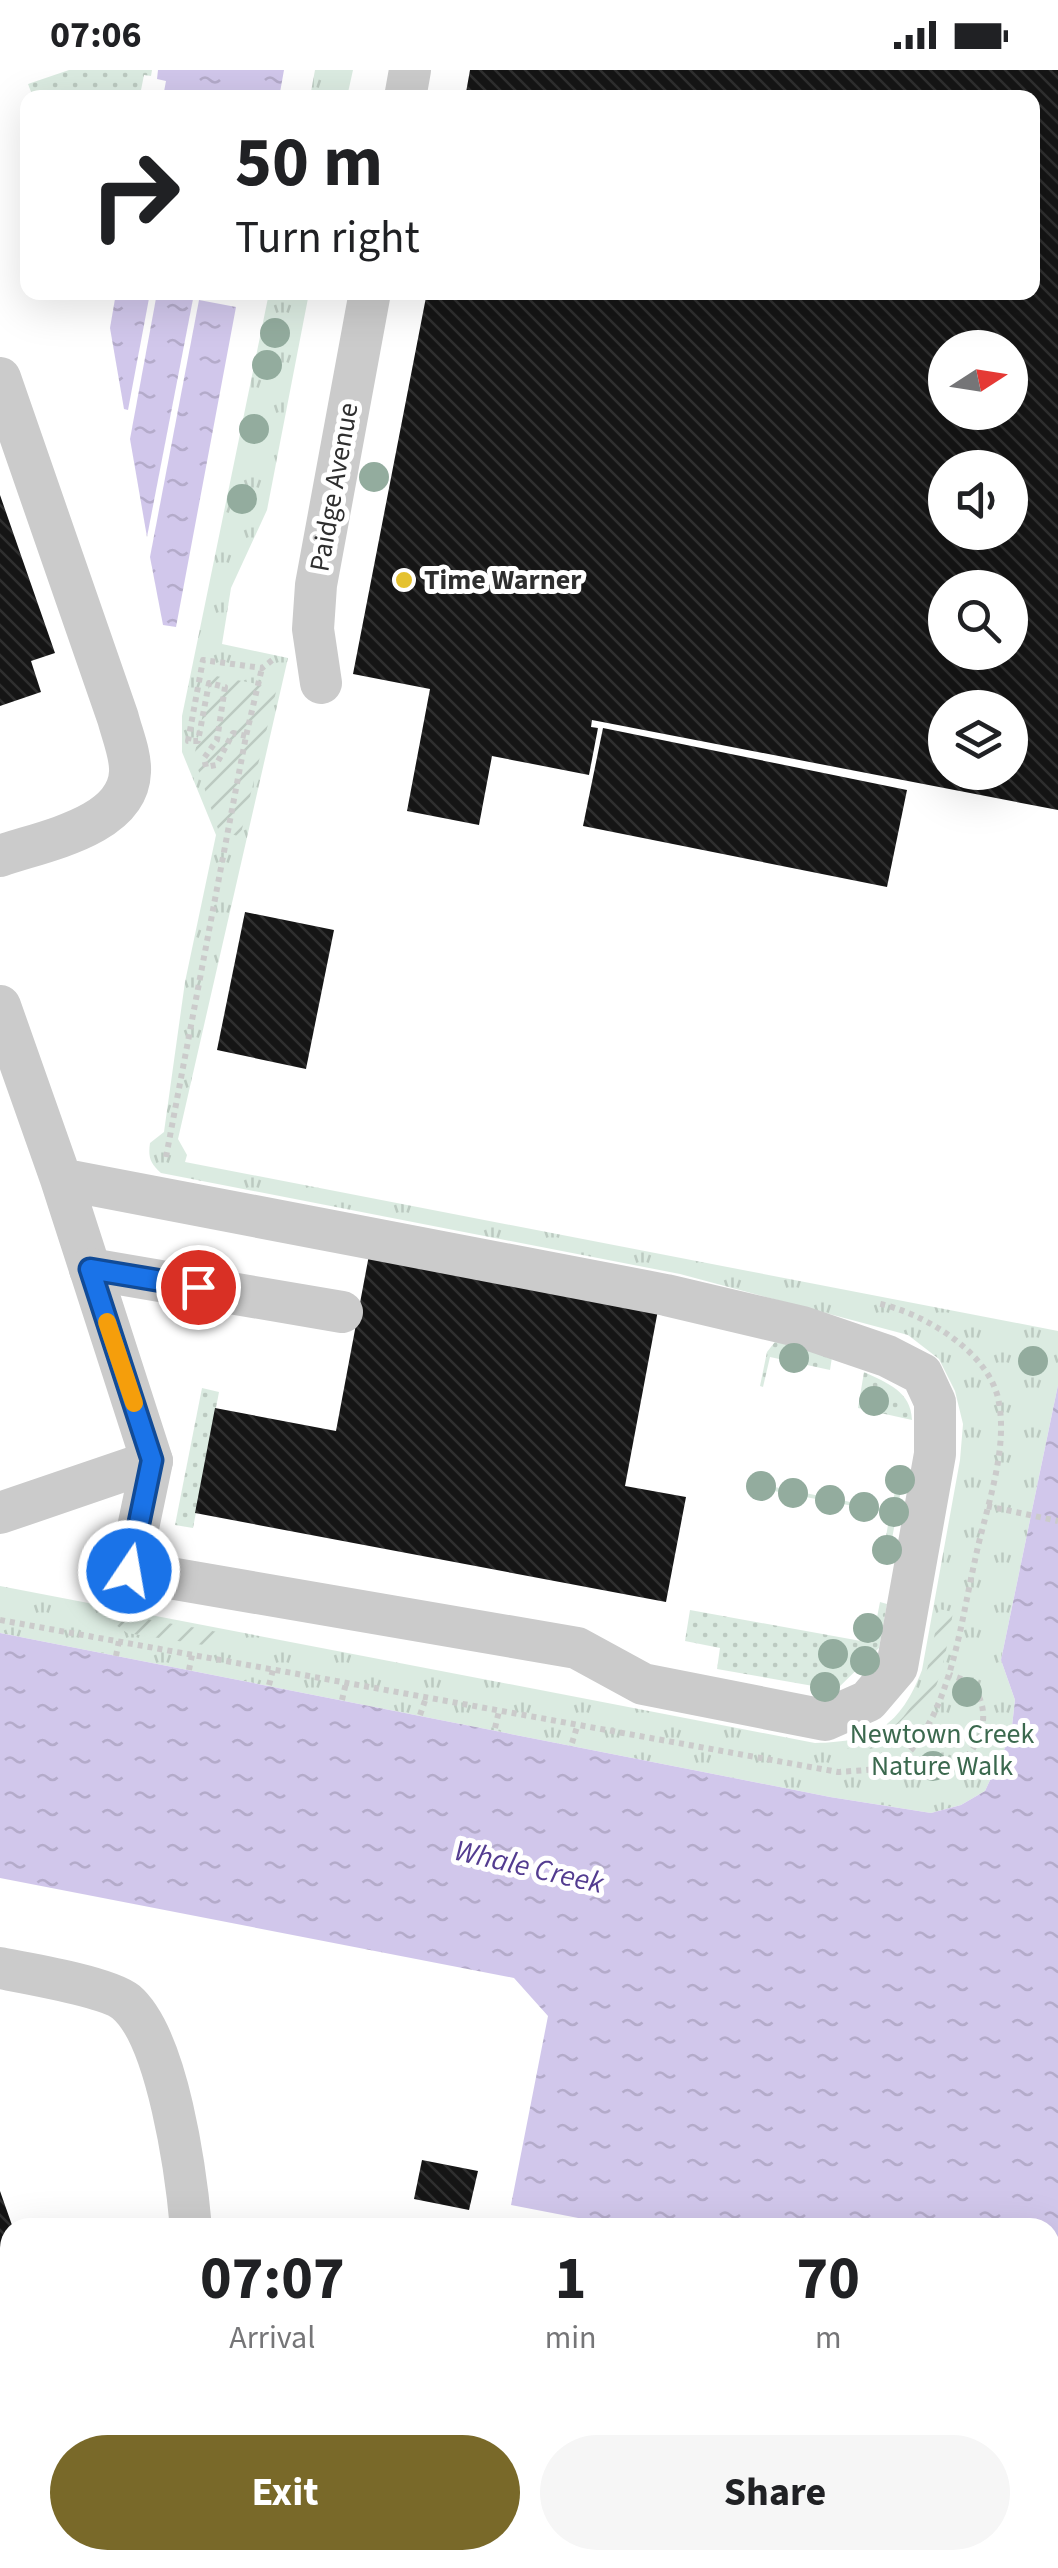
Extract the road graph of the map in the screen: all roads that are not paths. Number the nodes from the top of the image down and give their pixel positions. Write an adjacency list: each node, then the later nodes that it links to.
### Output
1 (369, 300): 3 (street, Paidge Avenue)
2 (0, 378): 4 (street)
3 (321, 683)
4 (0, 856)
5 (0, 1006): 6 (street)
6 (61, 1179): 7 (street); 9 (street)
7 (90, 1269): 8 (street); 9 (street)
8 (342, 1312)
9 (152, 1460): 10 (street)
10 (0, 1513)
11 (0, 1968): 12 (street)
12 (191, 2218)

